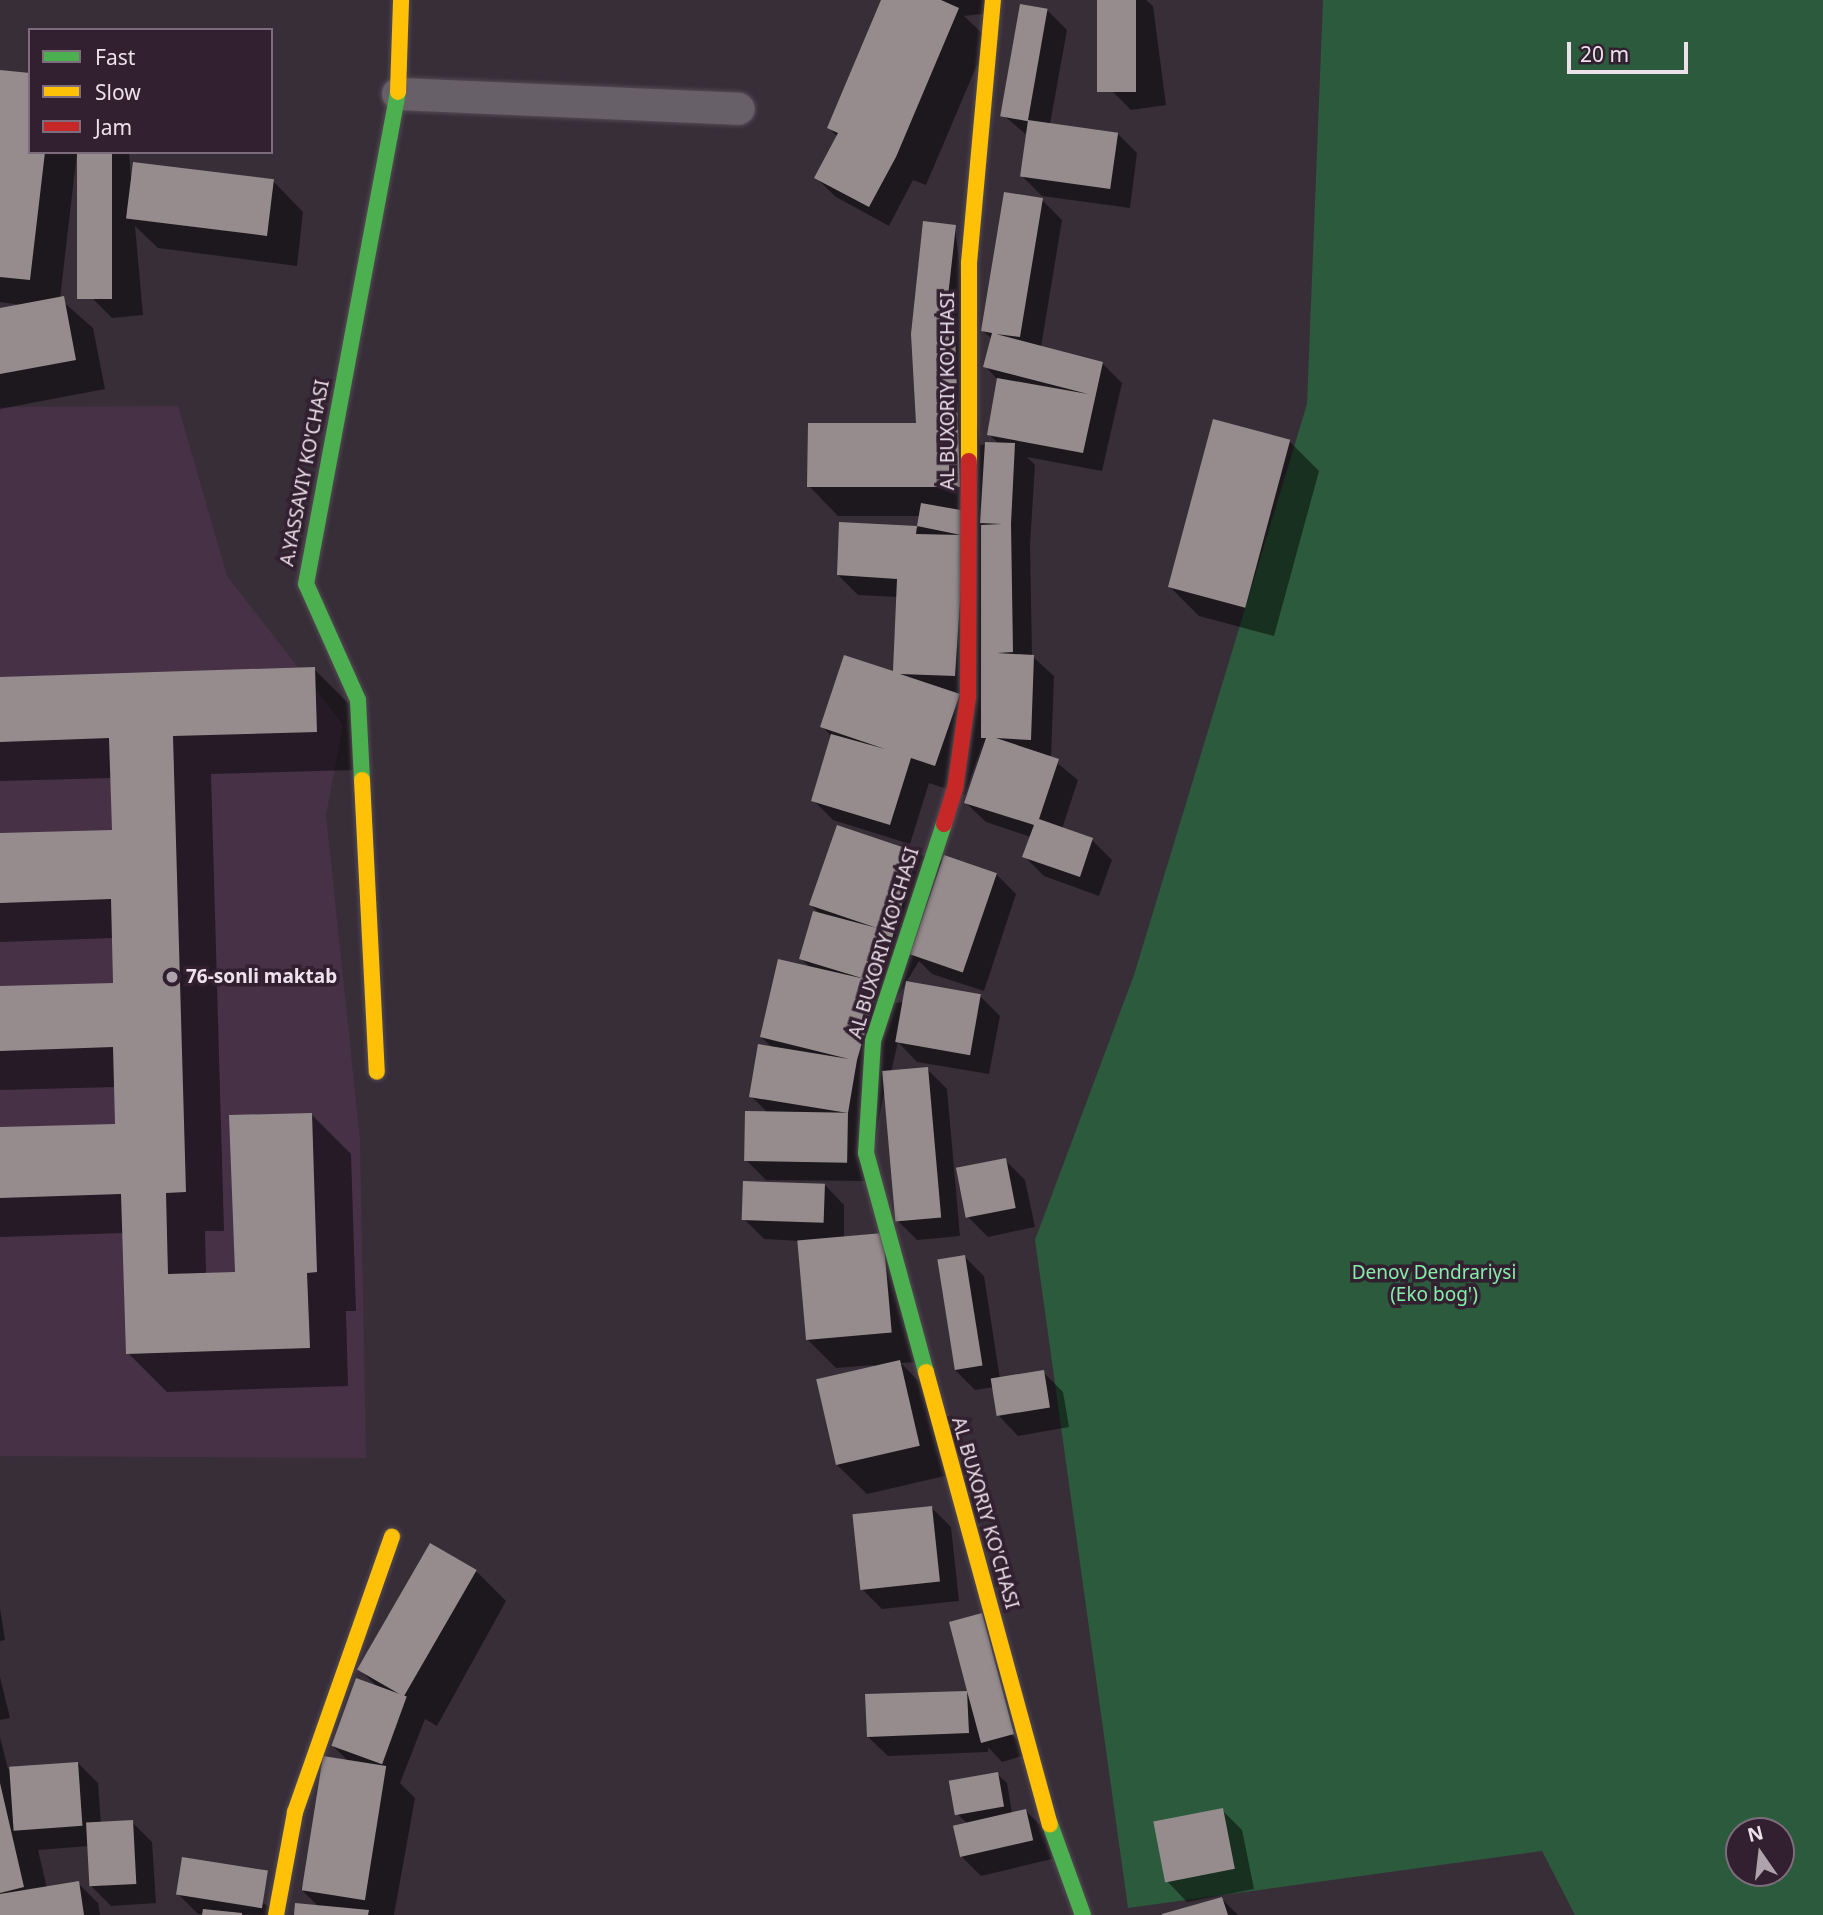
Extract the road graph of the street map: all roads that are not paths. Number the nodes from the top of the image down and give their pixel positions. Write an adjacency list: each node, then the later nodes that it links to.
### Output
1 (401, 0): 3 (street, A.YASSAVIY KO'CHASI)
2 (993, 0): 8 (street, AL BUXORIY KO'CHASI)
3 (398, 94): 4 (street); 5 (street, A.YASSAVIY KO'CHASI)
4 (739, 109)
5 (377, 1072)
6 (392, 1537): 7 (street)
7 (275, 1915)
8 (1083, 1915)

